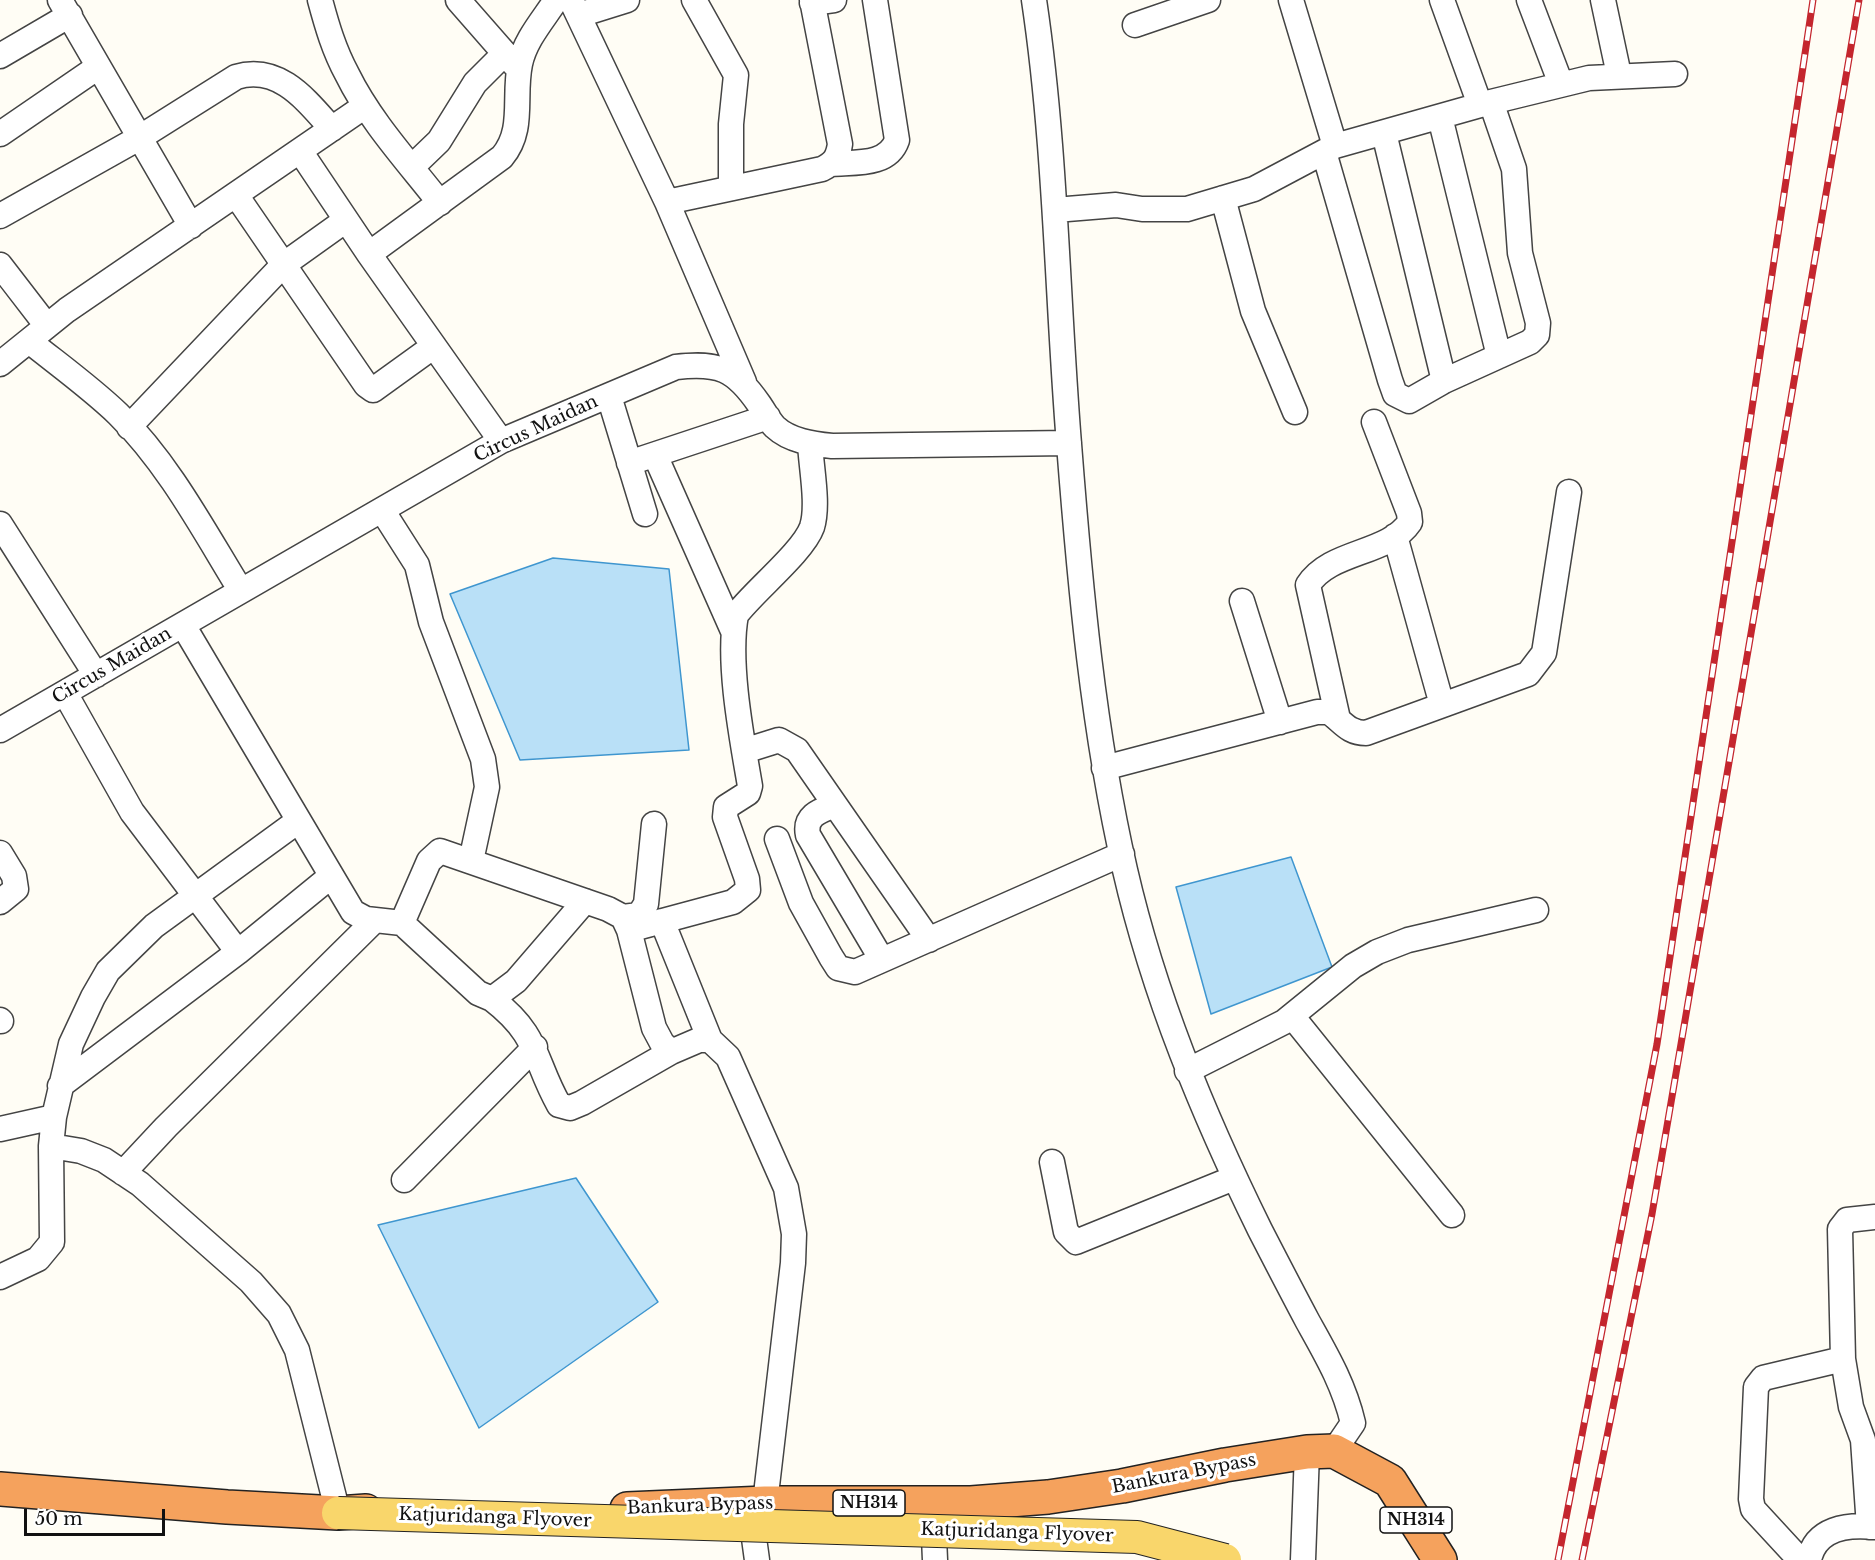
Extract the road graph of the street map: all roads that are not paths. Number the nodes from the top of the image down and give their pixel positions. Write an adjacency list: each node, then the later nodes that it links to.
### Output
1 (320, 0): 24 (street)
2 (458, 0): 18 (street)
3 (556, 0): 18 (street)
4 (627, 0): 15 (street)
5 (694, 0): 34 (street)
6 (875, 0): 32 (street)
7 (1034, 0): 40 (street)
8 (1208, 0): 16 (street)
9 (1291, 0): 30 (street)
10 (1442, 0): 23 (street)
11 (1529, 0): 22 (street)
12 (1603, 0): 21 (street)
13 (819, 1): 32 (street)
14 (65, 8): 17 (street); 19 (street)
15 (575, 8): 37 (street)
16 (1135, 25)
17 (0, 56)
18 (512, 62): 33 (street); 38 (street)
19 (98, 67): 28 (street); 29 (street)
20 (1675, 74): 21 (street)
21 (1619, 75): 22 (street)
22 (1561, 84): 23 (street)
23 (1486, 103): 25 (street); 49 (street)
24 (365, 106): 26 (street); 33 (street)
25 (1440, 117): 27 (street); 49 (street)
26 (332, 129): 29 (street); 31 (street)
27 (1384, 133): 30 (street); 51 (street)
28 (0, 134)
29 (139, 138): 39 (street); 42 (street)
30 (1330, 149): 36 (street); 51 (street)
31 (300, 151): 35 (street); 41 (street)
32 (832, 164): 34 (street)
33 (412, 167): 38 (street)
34 (731, 188): 37 (street)
35 (236, 195): 42 (street); 45 (street)
36 (1223, 198): 40 (street); 54 (street)
37 (667, 202): 52 (street)
38 (440, 203): 43 (street)
39 (3, 207)
40 (1055, 210): 60 (street)
41 (346, 220): 43 (street); 45 (street)
42 (191, 226): 46 (street)
43 (369, 254): 48 (street)
44 (0, 265): 46 (street)
45 (283, 265): 48 (street); 57 (street)
46 (47, 326): 47 (street)
47 (29, 341): 50 (street); 57 (street)
48 (434, 346): 58 (street)
49 (1499, 356): 51 (street)
50 (0, 364)
51 (1444, 381)
52 (744, 382): 53 (street, Circus Maidan); 55 (street, Circus Maidan)
53 (609, 396): 58 (street, Circus Maidan); 62 (street)
54 (1295, 411)
55 (768, 417): 59 (street, Circus Maidan); 61 (street)
56 (1374, 422): 67 (street)
57 (129, 427): 68 (street)
58 (501, 441): 64 (street, Circus Maidan)
59 (810, 443): 60 (street, Circus Maidan); 71 (street)
60 (1069, 443): 79 (street)
61 (655, 455): 62 (street); 71 (street)
62 (629, 463): 65 (street)
63 (1569, 492): 74 (street)
64 (382, 510): 68 (street, Circus Maidan); 86 (street)
65 (645, 514)
66 (0, 524): 72 (street)
67 (1395, 536): 74 (street); 75 (street)
68 (241, 591): 70 (street, Circus Maidan)
69 (1242, 601): 76 (street)
70 (183, 625): 72 (street, Circus Maidan); 81 (street)
71 (733, 631): 78 (street)
72 (96, 675): 73 (street, Circus Maidan)
73 (65, 693): 77 (street, Circus Maidan); 88 (street)
74 (1442, 705): 75 (street)
75 (1338, 718): 76 (street)
76 (1280, 722): 79 (street)
77 (0, 730)
78 (744, 751): 80 (street); 93 (street)
79 (1104, 768): 85 (street)
80 (835, 805): 96 (street); 98 (street)
81 (298, 821): 87 (street); 88 (street)
82 (654, 824): 95 (street)
83 (777, 839): 98 (street)
84 (0, 853): 90 (street)
85 (1122, 854): 96 (street); 104 (street)
86 (471, 861): 89 (street); 94 (street)
87 (330, 877): 92 (street); 97 (street)
88 (194, 894): 97 (street); 105 (street)
89 (585, 901): 95 (street); 99 (street)
90 (0, 902)
91 (1536, 910): 100 (street)
92 (375, 920): 94 (street); 110 (street)
93 (662, 921): 95 (street); 101 (street)
94 (402, 923): 99 (street)
95 (626, 924): 103 (street)
96 (928, 940): 98 (street)
97 (238, 952): 105 (street)
98 (882, 960)
99 (492, 999): 102 (street)
100 (1292, 1016): 104 (street); 113 (street)
101 (710, 1040): 103 (street); 119 (street)
102 (535, 1047): 103 (street); 112 (street)
103 (671, 1052)
104 (1187, 1071): 111 (street)
105 (60, 1086): 106 (street)
106 (54, 1117): 107 (street); 108 (street)
107 (0, 1129)
108 (51, 1146): 110 (street); 115 (street)
109 (1052, 1162): 111 (street)
110 (123, 1173): 121 (street)
111 (1234, 1178): 117 (street)
112 (404, 1180)
113 (1452, 1215)
114 (1875, 1217): 116 (street)
115 (0, 1277)
116 (1843, 1359): 122 (street); 128 (street)
117 (1321, 1451): 120 (highway, Bankura Bypass / NH314); 126 (street); 127 (highway, NH314)
118 (0, 1489): 121 (highway, Bankura Bypass / NH314)
119 (757, 1503): 120 (highway, Bankura Bypass / NH314); 121 (highway, Bankura Bypass / NH314); 123 (street)
120 (933, 1503): 124 (street)
121 (338, 1513): 125 (main road, Katjuridanga Flyover, bridge)
122 (1872, 1527): 129 (street)
123 (757, 1560)
124 (935, 1560)
125 (1225, 1560)
126 (1303, 1560)
127 (1440, 1560)
128 (1800, 1560)
129 (1809, 1560)

